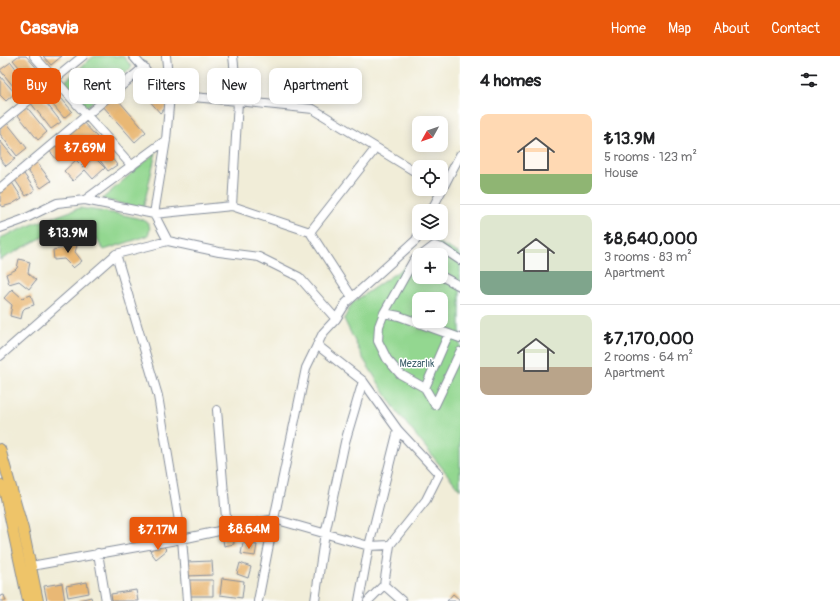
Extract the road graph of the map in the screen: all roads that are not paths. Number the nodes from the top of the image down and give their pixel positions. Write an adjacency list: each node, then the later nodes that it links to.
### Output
1 (34, 56): 7 (street)
2 (83, 56): 10 (street)
3 (133, 56): 6 (street)
4 (166, 56): 8 (street)
5 (233, 56): 9 (street)
6 (144, 67): 16 (street)
7 (44, 68)
8 (167, 68)
9 (234, 68)
10 (61, 75)
11 (61, 87): 16 (street)
12 (261, 103): 19 (street)
13 (25, 104): 17 (street)
14 (169, 104): 18 (street)
15 (238, 104): 26 (street)
16 (86, 115): 21 (street); 24 (street)
17 (0, 124)
18 (166, 140): 21 (street); 27 (street)
19 (376, 148): 22 (street); 29 (street)
20 (460, 155): 23 (street)
21 (132, 166): 25 (street)
22 (412, 170)
23 (448, 176)
24 (0, 188)
25 (84, 200): 27 (street); 28 (street)
26 (232, 206): 27 (street); 29 (street)
27 (154, 214): 31 (street)
28 (0, 228)
29 (310, 232): 42 (street)
30 (416, 240): 35 (street)
31 (168, 241): 36 (street); 44 (street)
32 (431, 248): 33 (street)
33 (442, 248)
34 (448, 252): 38 (street)
35 (401, 253): 37 (street); 42 (street)
36 (116, 254): 49 (street); 59 (street)
37 (412, 258)
38 (460, 260)
39 (412, 268): 43 (street)
40 (448, 280): 41 (street)
41 (460, 286)
42 (349, 300): 44 (street)
43 (384, 313): 45 (street); 51 (street)
44 (336, 320): 47 (street)
45 (450, 335): 46 (street); 51 (street)
46 (460, 338)
47 (317, 345): 50 (street); 56 (street)
48 (460, 352): 51 (street)
49 (0, 356)
50 (363, 380): 53 (street); 58 (street)
51 (425, 388)
52 (217, 410): 57 (street)
53 (398, 430): 60 (street); 61 (street)
54 (0, 449): 63 (main road)
55 (0, 485): 65 (main road)
56 (274, 519): 57 (street); 58 (street); 69 (street)
57 (227, 530): 59 (street)
58 (325, 533): 61 (street); 70 (street)
59 (182, 538): 62 (street); 68 (street)
60 (390, 545): 61 (street); 64 (street)
61 (369, 546): 71 (street)
62 (98, 553): 63 (street); 67 (street)
63 (31, 566): 66 (main road)
64 (384, 585): 72 (street); 73 (street)
65 (28, 601)
66 (38, 601)
67 (106, 601)
68 (187, 601)
69 (258, 601)
70 (315, 601)
71 (359, 601)
72 (368, 601)
73 (402, 601)

